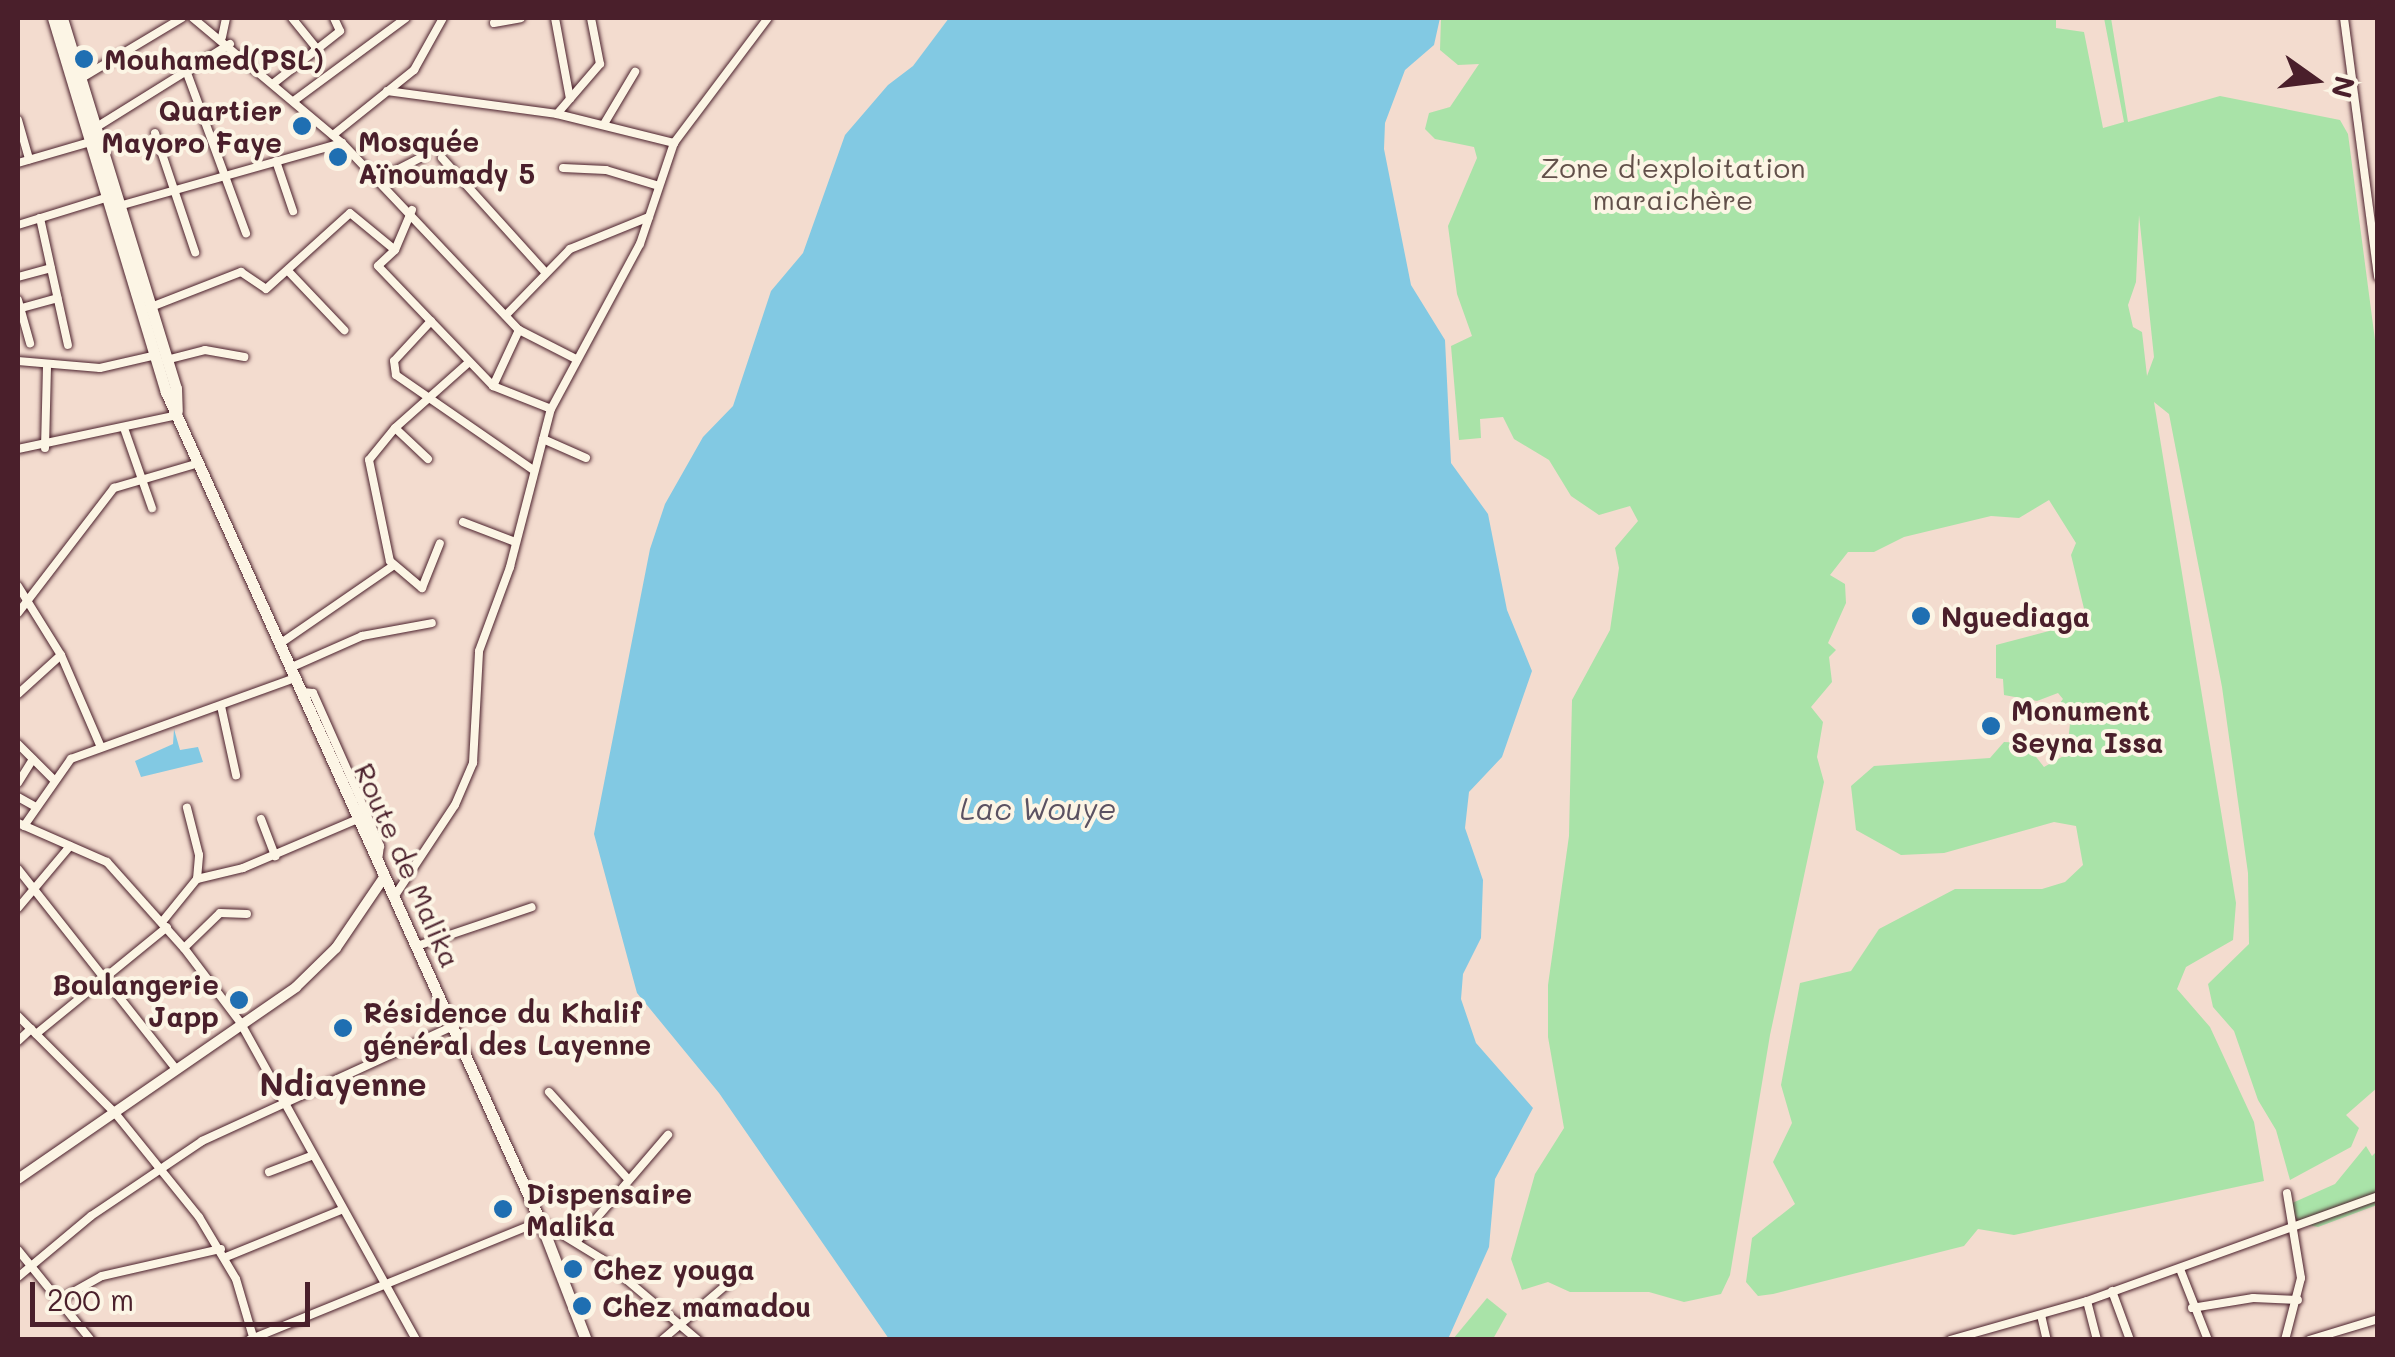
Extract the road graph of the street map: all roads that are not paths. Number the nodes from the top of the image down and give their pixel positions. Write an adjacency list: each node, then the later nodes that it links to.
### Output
1 (53, 18): 34 (main road, Route de Malika)
2 (62, 18): 22 (main road, Route de Malika)
3 (182, 18): 22 (street)
4 (193, 18): 17 (street)
5 (226, 18): 17 (street)
6 (292, 18): 19 (street)
7 (406, 18): 26 (street)
8 (521, 18): 15 (street)
9 (555, 18): 25 (street)
10 (591, 18): 25 (street)
11 (768, 18): 33 (street)
12 (2344, 18): 59 (street)
13 (338, 19): 19 (street)
14 (440, 19): 24 (street)
15 (504, 19): 16 (street)
16 (494, 23)
17 (222, 37): 18 (street)
18 (230, 44): 20 (street); 23 (street)
19 (316, 48): 23 (street)
20 (187, 72): 30 (street); 42 (street)
21 (635, 72): 29 (street)
22 (80, 80): 30 (main road, Route de Malika)
23 (274, 83): 26 (street)
24 (388, 91): 27 (street); 32 (street)
25 (570, 99): 27 (street)
26 (296, 100): 32 (street)
27 (556, 114): 29 (street)
28 (18, 120): 38 (street)
29 (604, 124): 33 (street)
30 (95, 128): 47 (main road, Route de Malika)
31 (156, 133): 45 (street)
32 (333, 134): 35 (street)
33 (674, 142): 44 (street)
34 (88, 143): 38 (street); 46 (main road, Route de Malika)
35 (342, 143): 39 (street); 43 (street)
36 (424, 156): 43 (street)
37 (442, 158): 57 (street)
38 (29, 159): 40 (street)
39 (276, 161): 42 (street); 48 (street)
40 (18, 163)
41 (563, 168): 44 (street)
42 (224, 174): 45 (street); 53 (street)
43 (380, 179): 49 (street)
44 (659, 186): 50 (street)
45 (174, 190): 47 (street); 55 (street)
46 (105, 198): 51 (street); 70 (main road, Route de Malika)
47 (119, 206): 63 (main road, Route de Malika)
48 (293, 210)
49 (412, 210): 54 (street); 64 (street)
50 (650, 217): 57 (street); 72 (street)
51 (40, 218): 52 (street); 56 (street)
52 (18, 225)
53 (246, 233)
54 (394, 250): 58 (street); 65 (street)
55 (196, 252)
56 (51, 268): 60 (street); 61 (street)
57 (545, 272): 64 (street)
58 (290, 273): 63 (street); 66 (street)
59 (2378, 277)
60 (18, 278)
61 (58, 298): 62 (street); 69 (street)
62 (18, 306): 68 (street)
63 (148, 308): 73 (main road, Route de Malika)
64 (506, 315): 67 (street)
65 (431, 321): 75 (street); 78 (street)
66 (344, 330)
67 (519, 330): 72 (street); 77 (street)
68 (30, 344)
69 (68, 345)
70 (152, 356): 76 (street); 80 (main road, Route de Malika)
71 (244, 356): 73 (street)
72 (576, 359): 79 (street)
73 (166, 360): 80 (main road, Route de Malika)
74 (18, 362): 76 (street)
75 (470, 362): 77 (street); 78 (street)
76 (46, 368): 84 (street)
77 (492, 386): 79 (street)
78 (433, 395): 82 (street); 89 (street)
79 (551, 409): 83 (street)
80 (178, 415): 81 (street); 88 (main road, Route de Malika)
81 (124, 428): 84 (street); 90 (street)
82 (395, 428): 87 (street); 95 (street)
83 (542, 438): 86 (street); 89 (street)
84 (45, 448): 85 (street)
85 (18, 449)
86 (586, 458)
87 (428, 460)
88 (200, 463): 90 (street); 100 (main road, Route de Malika)
89 (533, 470): 93 (street)
90 (141, 479): 91 (street); 97 (street)
91 (152, 508)
92 (464, 522): 93 (street)
93 (515, 542): 125 (street)
94 (440, 543): 95 (street)
95 (394, 565): 100 (street)
96 (18, 586): 97 (street)
97 (29, 601): 98 (street); 101 (street)
98 (18, 614)
99 (432, 623): 102 (street)
100 (281, 644): 102 (main road, Route de Malika)
101 (61, 655): 104 (street); 107 (street)
102 (294, 672): 103 (main road, Route de Malika); 105 (street)
103 (303, 692): 116 (main road, Route de Malika); 120 (street)
104 (18, 694)
105 (220, 706): 107 (street); 109 (street)
106 (18, 744): 108 (street)
107 (100, 745): 110 (street)
108 (33, 759): 110 (street); 111 (street)
109 (236, 775)
110 (53, 779): 113 (street)
111 (18, 784)
112 (18, 797): 113 (street)
113 (36, 807): 117 (street)
114 (188, 808): 123 (street)
115 (261, 818): 119 (street)
116 (360, 818): 119 (street); 120 (main road, Route de Malika)
117 (21, 824): 118 (street)
118 (70, 846): 124 (street); 129 (street)
119 (275, 856): 123 (street)
120 (378, 861): 122 (main road, Route de Malika)
121 (18, 869): 124 (street)
122 (385, 876): 125 (main road, Route de Malika); 134 (street)
123 (197, 879): 129 (street)
124 (35, 888): 127 (street); 132 (street)
125 (394, 897): 130 (main road, Route de Malika)
126 (532, 907): 130 (street)
127 (18, 908)
128 (247, 914): 131 (street)
129 (165, 925): 131 (street); 132 (street)
130 (416, 946): 135 (main road, Route de Malika)
131 (184, 948): 134 (street)
132 (105, 977): 136 (street); 138 (street)
133 (18, 1016): 136 (street)
134 (240, 1022): 138 (street); 140 (street)
135 (453, 1026): 140 (street); 151 (main road, Route de Malika)
136 (33, 1031): 137 (street); 141 (street)
137 (18, 1041)
138 (175, 1068): 141 (street)
139 (549, 1092): 147 (street)
140 (284, 1103): 143 (street); 144 (street)
141 (115, 1113): 144 (street); 146 (street)
142 (668, 1136): 147 (street)
143 (311, 1156): 145 (street); 150 (street)
144 (160, 1166): 155 (street); 156 (street)
145 (269, 1172)
146 (18, 1179)
147 (628, 1179): 153 (street)
148 (2287, 1192): 152 (street)
149 (2378, 1196): 152 (street)
150 (341, 1210): 155 (street); 160 (street)
151 (540, 1221): 153 (street); 160 (street); 174 (main road, Route de Malika)
152 (2294, 1222): 157 (street); 163 (street)
153 (577, 1240): 168 (street)
154 (18, 1250): 156 (street)
155 (223, 1253): 162 (street); 171 (street)
156 (31, 1266): 159 (street); 162 (street)
157 (2180, 1269): 161 (street); 165 (street)
158 (739, 1274): 168 (street)
159 (18, 1277)
160 (387, 1286): 171 (street); 173 (street)
161 (2112, 1291): 164 (street); 181 (street)
162 (59, 1300): 172 (street)
163 (2298, 1300): 165 (street); 183 (street)
164 (2088, 1301): 166 (street); 180 (street)
165 (2192, 1308): 182 (street)
166 (2041, 1315): 169 (street); 179 (street)
167 (2378, 1319): 170 (street)
168 (681, 1325): 175 (street); 176 (street)
169 (1990, 1329): 177 (street); 178 (street)
170 (2337, 1336): 184 (street)
171 (252, 1339)
172 (91, 1340)
173 (416, 1340)
174 (586, 1340)
175 (662, 1340)
176 (698, 1340)
177 (1950, 1340)
178 (1993, 1340)
179 (2047, 1340)
180 (2097, 1340)
181 (2130, 1340)
182 (2208, 1340)
183 (2285, 1340)
184 (2309, 1340)

